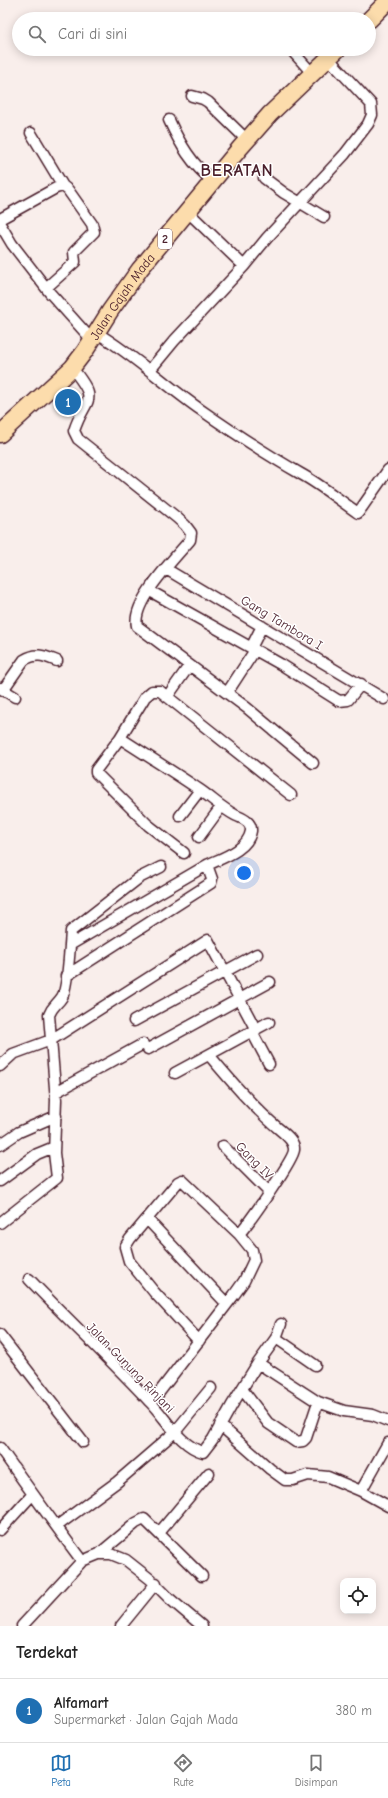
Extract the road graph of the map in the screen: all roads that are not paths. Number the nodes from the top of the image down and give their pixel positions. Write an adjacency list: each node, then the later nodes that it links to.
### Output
1 (388, 1): 2 (highway)
2 (376, 13)
3 (297, 56): 6 (street)
4 (330, 56): 6 (highway, Jalan Gajah Mada / 2)
5 (335, 56): 14 (street)
6 (312, 73): 10 (highway, Jalan Gajah Mada / 2)
7 (192, 96): 10 (street)
8 (169, 120): 12 (street)
9 (31, 133): 13 (street)
10 (247, 140): 12 (highway, Jalan Gajah Mada / 2)
11 (264, 178): 14 (street)
12 (213, 181): 15 (highway, Jalan Gajah Mada / 2)
13 (62, 186): 17 (street); 20 (street)
14 (301, 203): 16 (street); 19 (street)
15 (188, 212): 19 (street); 21 (highway, Jalan Gajah Mada / 2)
16 (324, 217)
17 (0, 219)
18 (0, 224): 20 (street)
19 (244, 266): 23 (street)
20 (46, 288): 21 (street)
21 (94, 336): 22 (highway, Jalan Gajah Mada / 2); 23 (street)
22 (72, 368): 24 (highway, Jalan Gajah Mada / 2); 26 (street)
23 (150, 370): 25 (street)
24 (0, 434)
25 (388, 470)
26 (166, 569): 27 (street); 28 (street, Gang Tambora I)
27 (150, 590): 29 (street); 31 (street)
28 (262, 626): 29 (street); 32 (street, Gang Tambora I)
29 (253, 649): 32 (street); 34 (street)
30 (57, 661): 33 (street)
31 (189, 666): 34 (street); 36 (street)
32 (361, 684): 37 (street, Gang Tambora I)
33 (2, 689): 35 (street)
34 (227, 693): 39 (street)
35 (15, 696)
36 (167, 697): 38 (street); 41 (street)
37 (384, 699)
38 (120, 738): 40 (street); 45 (street)
39 (313, 763)
40 (200, 790): 42 (street); 43 (street)
41 (291, 795)
42 (220, 807): 44 (street); 46 (street)
43 (180, 816)
44 (199, 837)
45 (184, 853)
46 (207, 865): 48 (street); 51 (street)
47 (161, 866): 48 (street)
48 (70, 945): 51 (street)
49 (257, 954): 50 (street)
50 (225, 971): 53 (street); 54 (street); 57 (street)
51 (66, 976): 57 (street)
52 (270, 982): 53 (street)
53 (240, 999): 56 (street); 62 (street)
54 (134, 1021)
55 (269, 1022): 56 (street)
56 (254, 1031): 58 (street); 59 (street)
57 (51, 1040): 60 (street); 62 (street)
58 (209, 1056): 61 (street); 68 (street)
59 (269, 1064)
60 (0, 1066)
61 (175, 1073)
62 (56, 1092): 63 (street)
63 (56, 1116): 64 (street); 66 (street)
64 (0, 1145)
65 (223, 1146): 68 (street, Gang IV)
66 (54, 1147): 67 (street); 70 (street)
67 (0, 1181)
68 (269, 1192): 71 (street)
69 (147, 1219): 71 (street); 73 (street); 77 (street)
70 (0, 1223)
71 (240, 1234): 73 (street)
72 (29, 1279): 82 (street, Jalan Gunung Rinjani)
73 (227, 1304): 77 (street)
74 (282, 1324): 76 (street)
75 (0, 1335): 87 (street)
76 (276, 1338): 78 (street); 79 (street)
77 (199, 1341): 82 (street)
78 (258, 1363): 81 (street); 83 (street)
79 (315, 1365)
80 (211, 1388): 86 (street, Jalan Gunung Rinjani)
81 (242, 1389): 83 (street); 85 (street)
82 (151, 1402): 86 (street, Jalan Gunung Rinjani)
83 (318, 1402): 84 (street)
84 (388, 1421)
85 (220, 1425): 86 (street); 91 (street)
86 (175, 1432): 94 (street)
87 (83, 1442)
88 (388, 1443): 91 (street)
89 (0, 1448): 92 (street)
90 (209, 1473): 96 (street)
91 (360, 1491): 93 (street)
92 (32, 1495): 94 (street); 95 (street)
93 (388, 1506)
94 (57, 1526): 98 (street)
95 (0, 1530)
96 (159, 1534): 97 (street); 99 (street)
97 (99, 1554): 98 (street); 100 (street)
98 (82, 1560): 102 (street)
99 (202, 1576)
100 (156, 1583): 101 (street); 103 (street)
101 (195, 1624)
102 (22, 1626)
103 (121, 1626)

